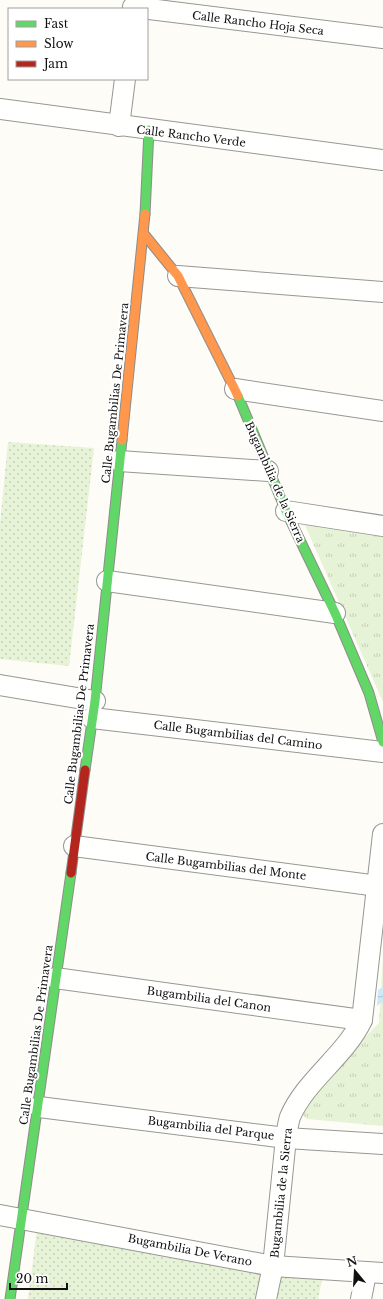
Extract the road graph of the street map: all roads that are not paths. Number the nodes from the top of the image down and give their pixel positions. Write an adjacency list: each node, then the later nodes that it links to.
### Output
1 (134, 5): 2 (street, Calle Rancho Hoja Seca)
2 (383, 38)
3 (125, 80): 5 (street)
4 (0, 109): 5 (street, Calle Rancho Verde)
5 (119, 126): 6 (street, Calle Rancho Verde)
6 (148, 130): 7 (street, Calle Rancho Verde); 8 (street, Calle Bugambilias De Primavera)
7 (383, 160)
8 (144, 234): 9 (street, Bugambilia de la Sierra); 13 (street, Calle Bugambilias De Primavera)
9 (178, 276): 10 (street); 11 (street, Bugambilia de la Sierra)
10 (383, 292)
11 (235, 389): 12 (street); 14 (street, Bugambilia de la Sierra)
12 (383, 411)
13 (120, 461): 14 (street); 17 (street, Calle Bugambilias De Primavera)
14 (268, 471): 15 (street, Bugambilia de la Sierra)
15 (286, 511): 16 (street); 18 (street, Bugambilia de la Sierra)
16 (383, 526)
17 (107, 581): 18 (street); 20 (street, Calle Bugambilias De Primavera)
18 (335, 612): 21 (street, Bugambilia de la Sierra)
19 (0, 685): 20 (street, Calle Bugambilias del Camino)
20 (94, 709): 22 (street, Calle Bugambilias del Camino); 24 (street, Calle Bugambilias De Primavera)
21 (383, 742)
22 (383, 752)
23 (383, 834): 25 (street, Bugambilia de la Sierra)
24 (74, 846): 25 (street, Calle Bugambilias del Monte); 26 (street, Calle Bugambilias De Primavera)
25 (378, 886): 27 (street, Bugambilia de la Sierra)
26 (55, 978): 27 (street, Bugambilia del Canon); 28 (street, Calle Bugambilias De Primavera)
27 (362, 1020): 29 (street, Bugambilia de la Sierra)
28 (39, 1107): 29 (street, Bugambilia del Parque); 32 (street, Calle Bugambilias De Primavera)
29 (286, 1138): 30 (street, Bugambilia del Parque); 33 (street, Bugambilia de la Sierra)
30 (383, 1144)
31 (0, 1215): 32 (street, Bugambilia De Verano)
32 (22, 1218): 33 (street, Bugambilia De Verano); 35 (street, Calle Bugambilias De Primavera)
33 (273, 1266): 34 (street, Bugambilia De Verano); 36 (street, Bugambilia de la Sierra)
34 (375, 1273): 37 (street)
35 (10, 1299)
36 (266, 1299)
37 (361, 1299)

